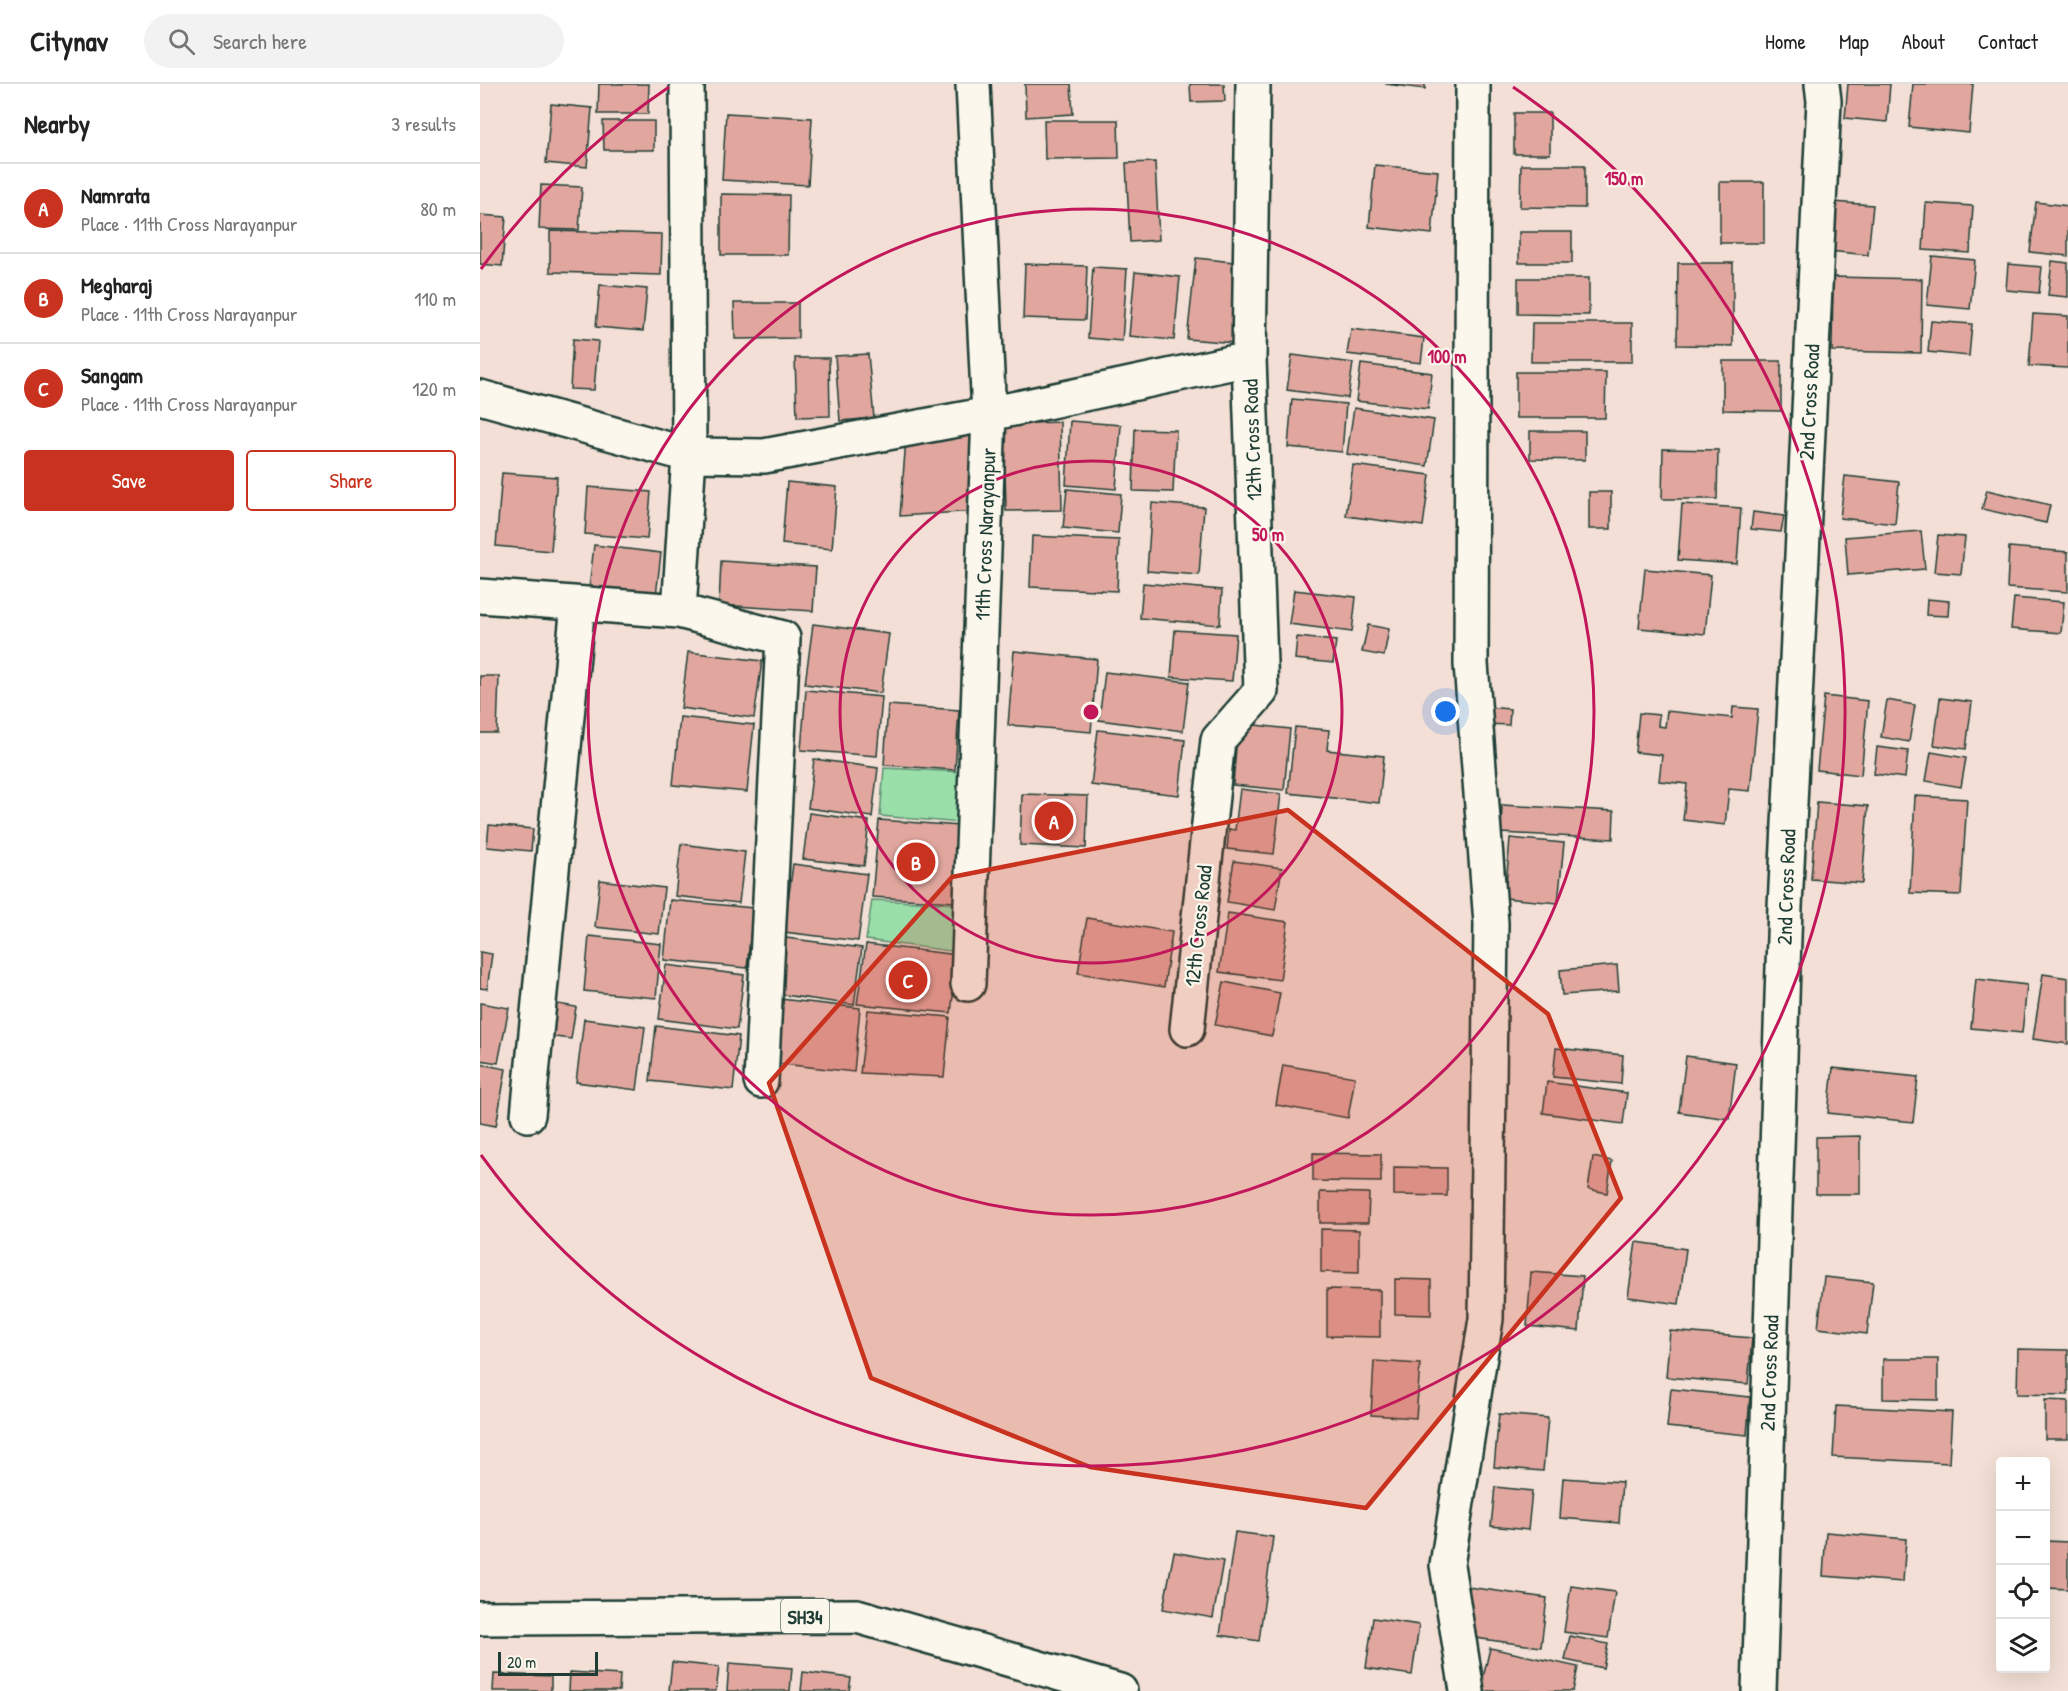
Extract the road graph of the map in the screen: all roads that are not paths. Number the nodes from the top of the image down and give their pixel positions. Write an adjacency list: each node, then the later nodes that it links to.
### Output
1 (687, 84): 9 (street)
2 (973, 84): 8 (street, 11th Cross Narayanpur)
3 (1253, 84): 6 (street, 12th Cross Road)
4 (1473, 84): 19 (street)
5 (1822, 84): 20 (street, 2nd Cross Road)
6 (1249, 359): 8 (street); 14 (street, 12th Cross Road)
7 (480, 397): 9 (street)
8 (989, 414): 9 (street); 13 (street, 11th Cross Narayanpur)
9 (689, 455): 12 (street)
10 (480, 596): 11 (street)
11 (578, 604): 12 (street); 16 (street)
12 (679, 611): 15 (street)
13 (968, 984)
14 (1187, 1029)
15 (761, 1081)
16 (528, 1115)
17 (480, 1618): 18 (street, SH34)
18 (1120, 1691)
19 (1467, 1691)
20 (1759, 1691)

